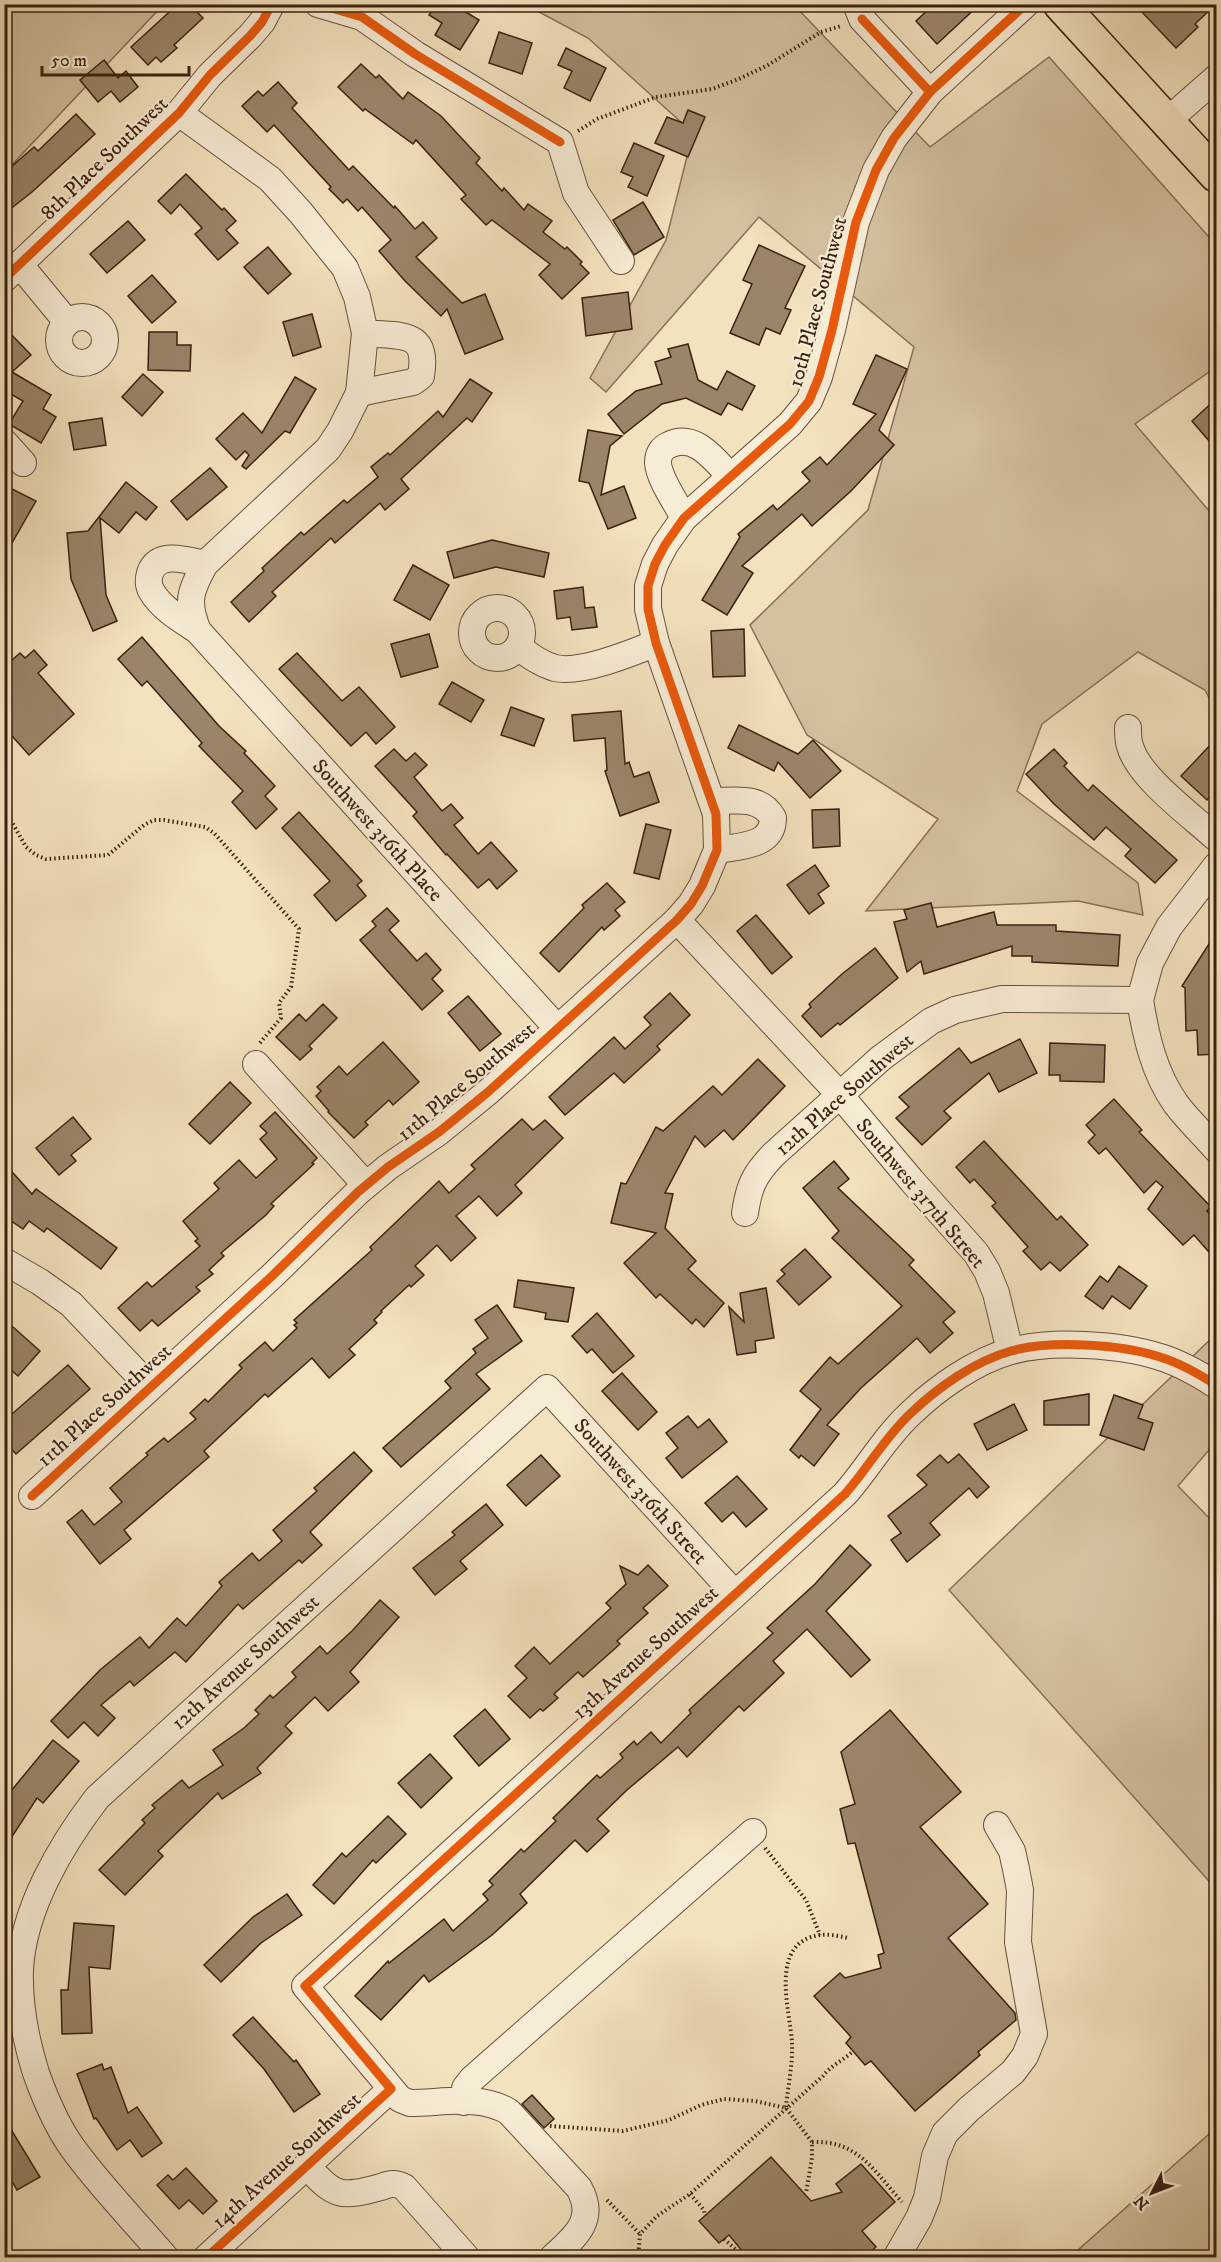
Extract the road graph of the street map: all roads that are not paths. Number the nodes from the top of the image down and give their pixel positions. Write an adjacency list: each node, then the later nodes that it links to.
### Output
1 (318, 4): 11 (street)
2 (1026, 4): 7 (street, 10th Place Southwest)
3 (1060, 4): 9 (main road)
4 (272, 5): 8 (street, 8th Place Southwest)
5 (859, 12): 7 (street)
6 (1216, 78): 9 (street)
7 (930, 92): 18 (street, 10th Place Southwest)
8 (178, 112): 12 (street, 8th Place Southwest); 14 (street)
9 (1167, 121): 10 (main road)
10 (1216, 175)
11 (621, 261)
12 (12, 272): 13 (street)
13 (67, 322)
14 (365, 333): 15 (street); 15 (street)
15 (359, 393): 20 (street)
16 (4, 442): 17 (street)
17 (23, 463)
18 (730, 476): 19 (street, 10th Place Southwest); 19 (street)
19 (684, 518): 22 (street, 10th Place Southwest)
20 (205, 564): 21 (street); 21 (street, Southwest 316th Place)
21 (198, 632): 31 (street, Southwest 316th Place)
22 (656, 643): 23 (street); 25 (street, 11th Place Southwest)
23 (518, 647)
24 (1128, 728): 26 (street)
25 (712, 801): 27 (street, 11th Place Southwest); 27 (street)
26 (1216, 838)
27 (717, 850): 29 (street, 11th Place Southwest)
28 (1216, 866): 30 (street)
29 (677, 920): 31 (street, 11th Place Southwest); 33 (street, Southwest 317th Street)
30 (1140, 1000): 33 (street, 12th Place Southwest); 34 (street)
31 (557, 1028): 35 (street, 11th Place Southwest)
32 (258, 1056): 35 (street)
33 (840, 1095): 36 (street, 12th Place Southwest); 38 (street, Southwest 317th Street)
34 (1216, 1149)
35 (366, 1185): 40 (street, 11th Place Southwest)
36 (745, 1213)
37 (4, 1261): 40 (street)
38 (1010, 1351): 39 (street, 13th Avenue Southwest); 43 (street, 13th Avenue Southwest)
39 (1216, 1385)
40 (150, 1387): 42 (street, 11th Place Southwest)
41 (547, 1388): 43 (street, Southwest 316th Street); 46 (street, 12th Avenue Southwest)
42 (32, 1496)
43 (735, 1594): 47 (street, 13th Avenue Southwest)
44 (997, 1826): 54 (street)
45 (753, 1832): 48 (street)
46 (12, 1969): 50 (street, 12th Avenue Southwest)
47 (391, 2090): 48 (street); 49 (street, 14th Avenue Southwest)
48 (464, 2102): 53 (street)
49 (307, 2166): 51 (street, 14th Avenue Southwest); 52 (street)
50 (166, 2258)
51 (206, 2258)
52 (467, 2258)
53 (552, 2258)
54 (896, 2258)

